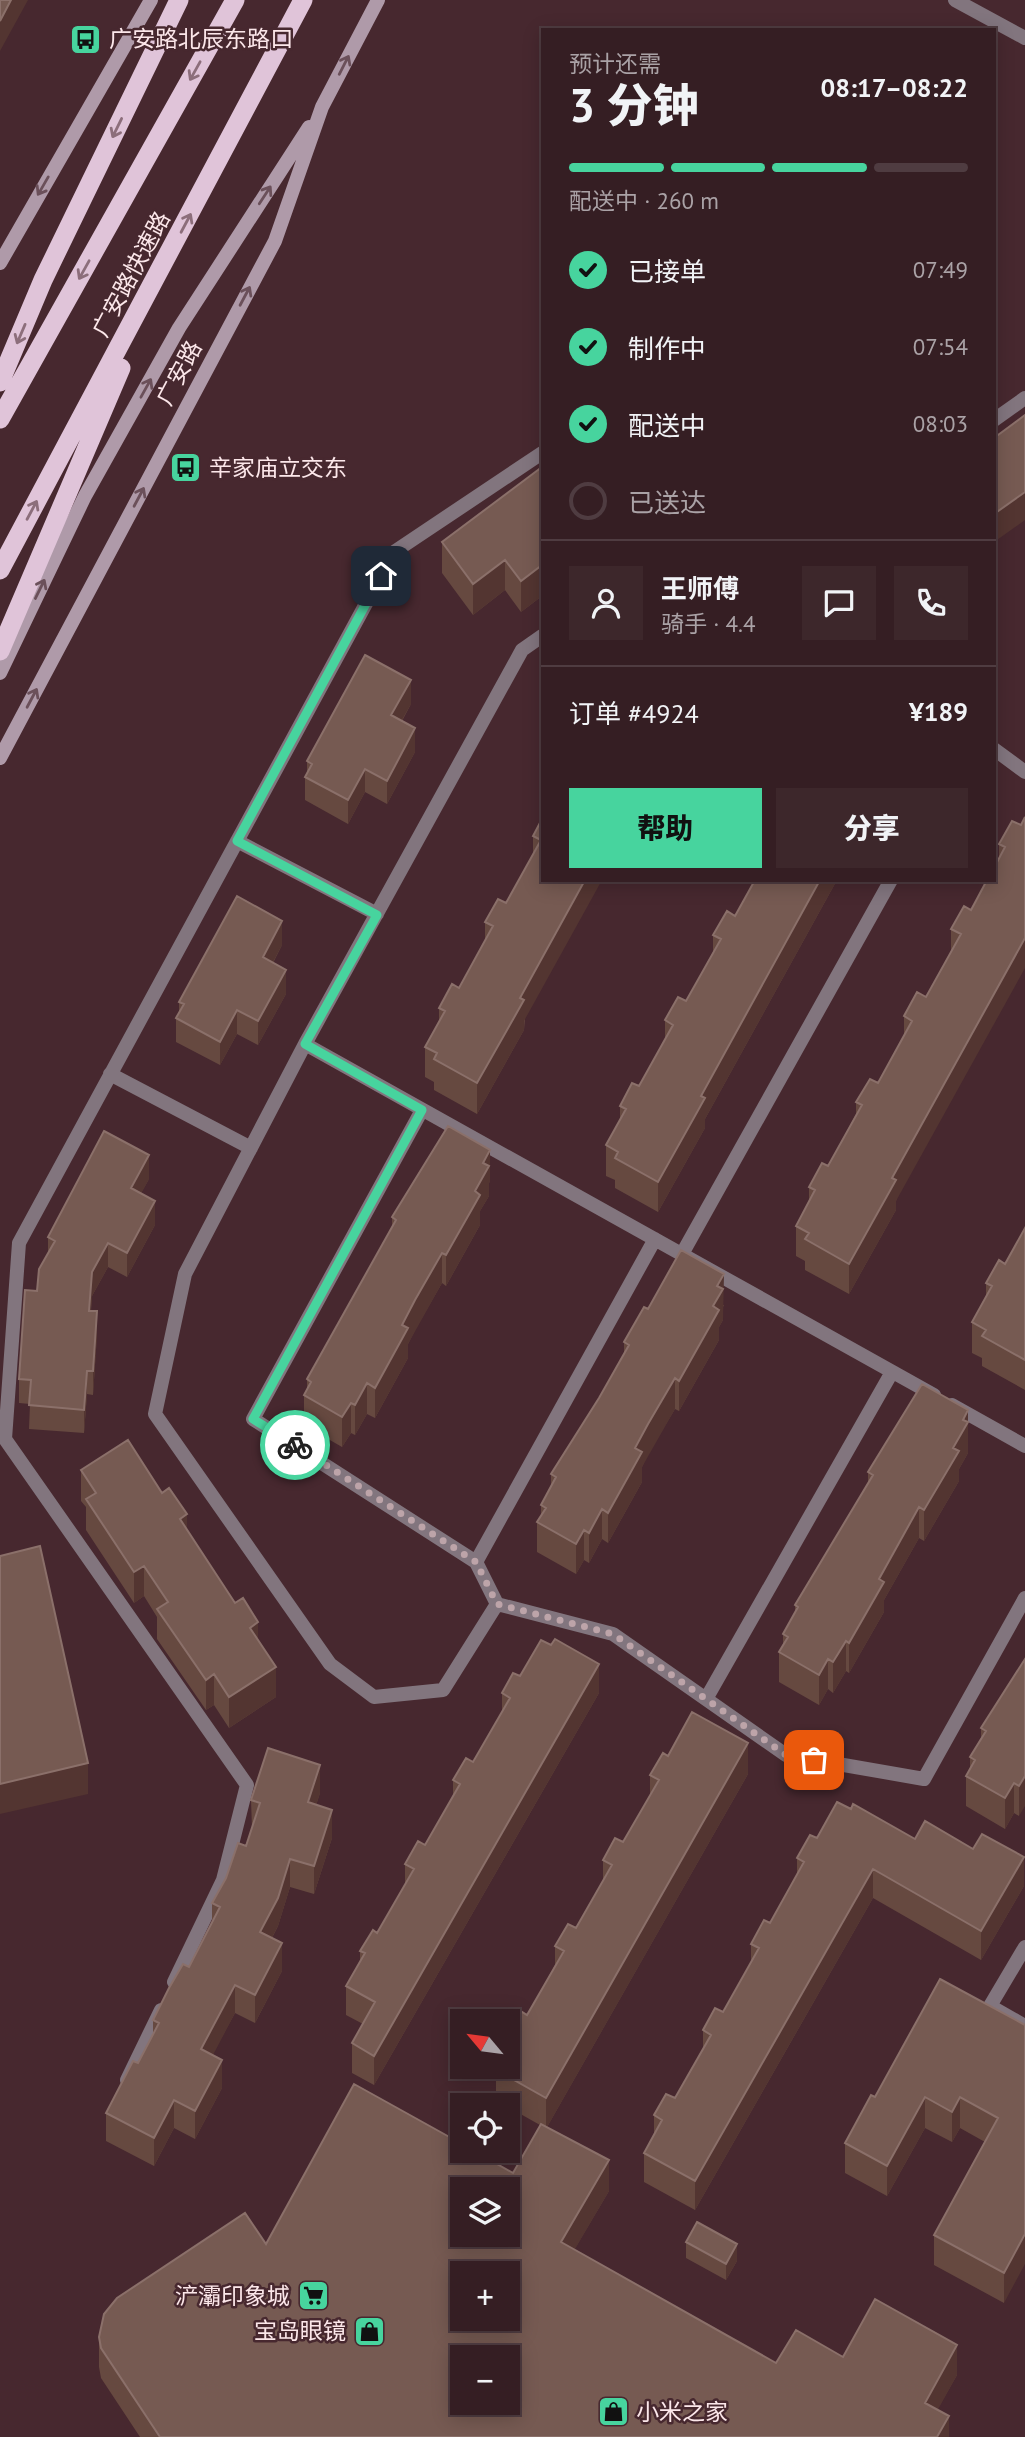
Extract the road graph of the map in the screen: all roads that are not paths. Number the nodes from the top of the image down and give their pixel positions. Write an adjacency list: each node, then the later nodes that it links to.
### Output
1 (151, 0): 10 (main road, one-way to 10)
2 (179, 0): 11 (highway, one-way to 11)
3 (303, 0): 9 (highway, 广安路快速路, one-way to 3)
4 (378, 0): 8 (main road, 广安路, one-way to 4)
5 (954, 0): 7 (street)
6 (232, 6): 13 (highway, 广安路快速路, one-way to 13)
7 (1025, 38)
8 (322, 107): 19 (main road, one-way to 8); 21 (main road, 广安路, one-way to 8)
9 (172, 250): 16 (highway, 广安路快速路, one-way to 9); 18 (highway)
10 (0, 263)
11 (0, 382)
12 (1025, 398): 14 (street)
13 (0, 419)
14 (996, 419)
15 (541, 454): 23 (street)
16 (0, 570)
17 (541, 637): 25 (street)
18 (0, 651)
19 (0, 673)
20 (996, 750): 22 (street)
21 (0, 758)
22 (1025, 772)
23 (237, 841): 25 (street); 27 (street)
24 (890, 882): 31 (street)
25 (377, 915): 26 (street)
26 (305, 1044): 28 (street); 29 (street)
27 (110, 1074): 29 (street); 40 (street)
28 (422, 1110): 30 (street); 34 (street)
29 (251, 1148): 36 (street)
30 (655, 1239): 31 (street); 34 (street)
31 (682, 1254): 32 (street)
32 (892, 1372): 33 (street); 37 (street)
33 (1025, 1446)
34 (476, 1562): 36 (street)
35 (1025, 1598): 37 (street)
36 (497, 1604): 37 (street)
37 (706, 1699)
38 (1025, 1947): 39 (street)
39 (1025, 2026)
40 (119, 2096)

